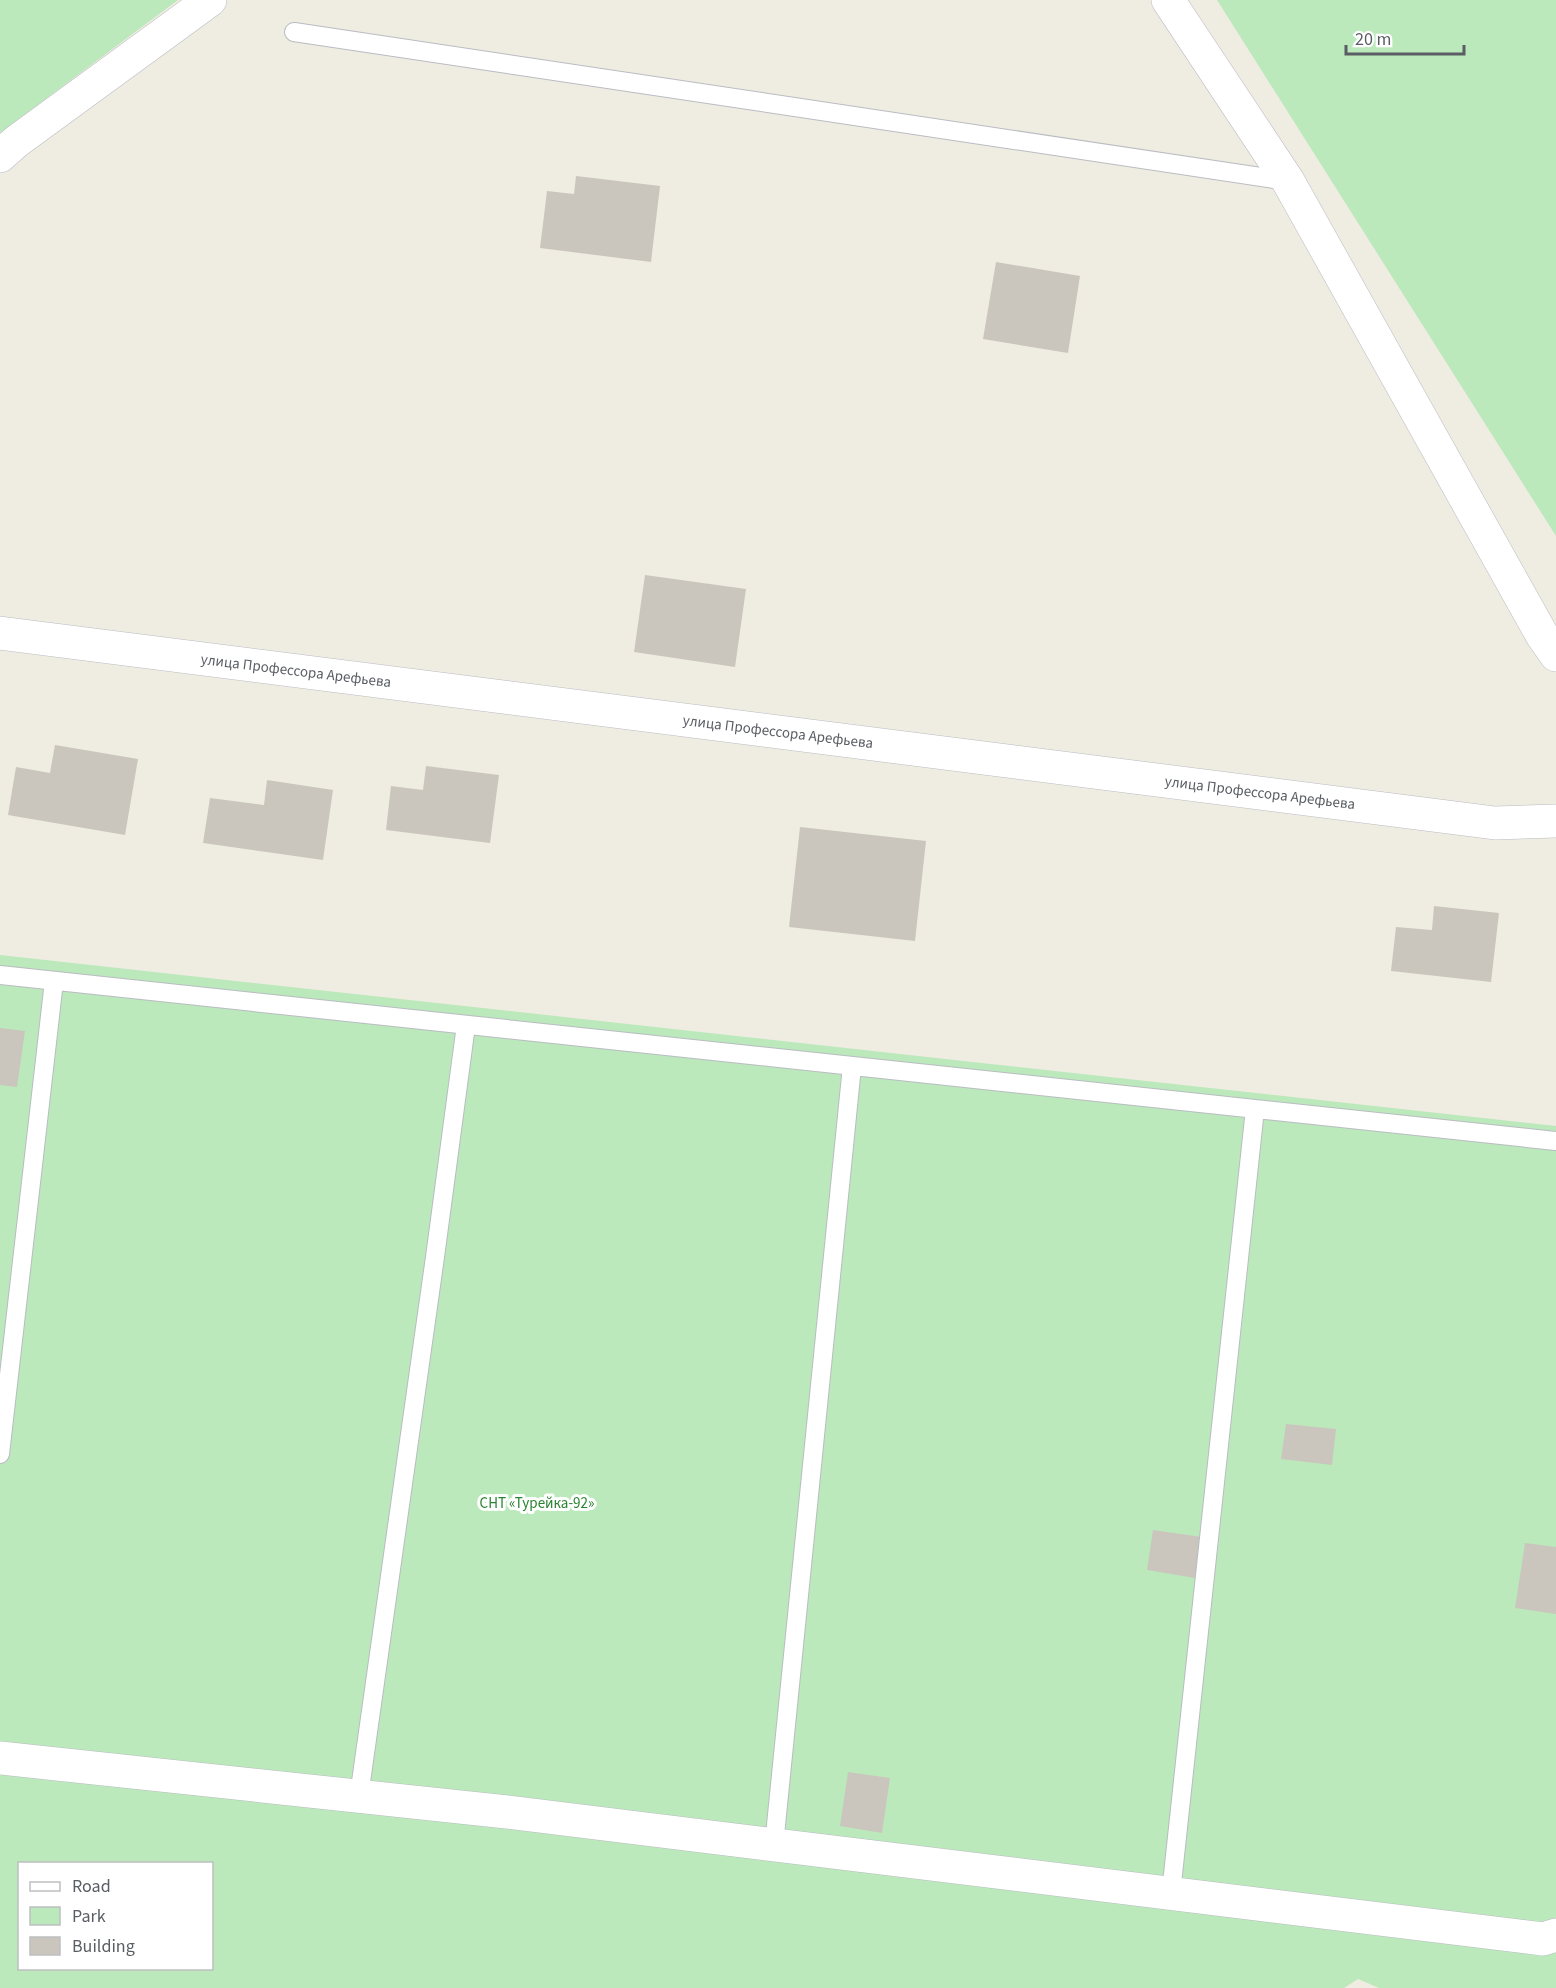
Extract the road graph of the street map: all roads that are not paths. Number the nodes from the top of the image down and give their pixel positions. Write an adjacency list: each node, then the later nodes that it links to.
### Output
1 (210, 0): 4 (street)
2 (1168, 0): 5 (street)
3 (294, 32): 5 (lane)
4 (0, 156)
5 (1288, 181): 7 (street)
6 (0, 633): 8 (street, улица Профессора Арефьева)
7 (1549, 645)
8 (1556, 821)
9 (0, 975): 10 (lane)
10 (54, 981): 11 (lane); 15 (lane)
11 (466, 1025): 12 (lane); 17 (lane)
12 (852, 1066): 13 (lane); 18 (lane)
13 (1255, 1109): 14 (lane); 19 (lane)
14 (1556, 1141)
15 (0, 1454)
16 (0, 1758): 17 (street)
17 (359, 1796): 18 (street)
18 (774, 1845): 19 (street)
19 (1171, 1893): 20 (street)
20 (1556, 1935)

